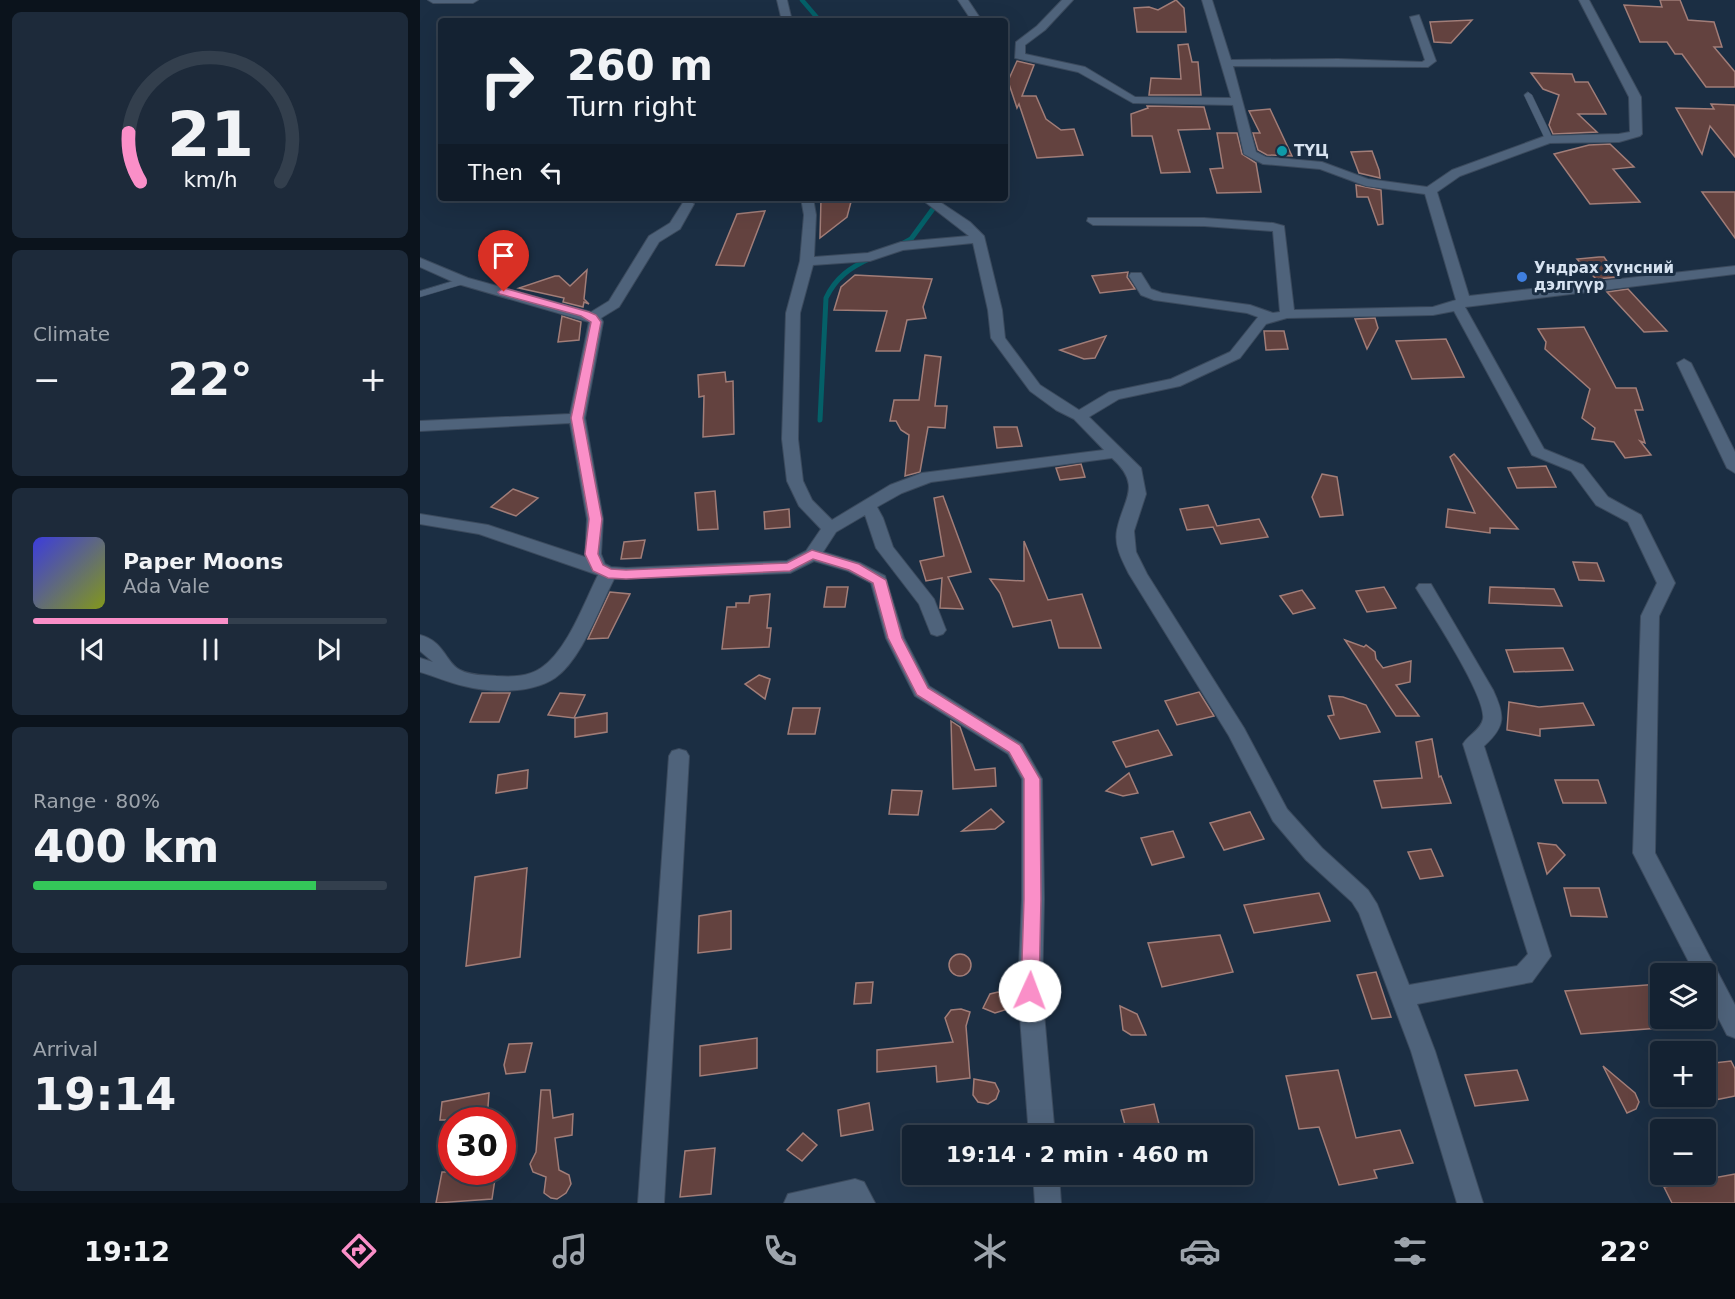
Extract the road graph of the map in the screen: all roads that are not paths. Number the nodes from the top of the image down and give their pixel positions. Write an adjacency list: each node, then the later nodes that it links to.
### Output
1 (434, 0): 2 (street)
2 (473, 0)
3 (782, 0): 9 (street)
4 (963, 0): 10 (street)
5 (1068, 0): 11 (street)
6 (1207, 0): 13 (street)
7 (1584, 0): 16 (street)
8 (1414, 17): 13 (street)
9 (786, 18)
10 (975, 18)
11 (1017, 47): 12 (street); 15 (street)
12 (1008, 54)
13 (1226, 63): 15 (street)
14 (1528, 95): 16 (lane)
15 (1238, 102): 17 (street)
16 (1549, 139): 17 (street)
17 (1430, 191): 29 (street)
18 (808, 201): 23 (street)
19 (930, 201): 22 (street)
20 (688, 204): 31 (street)
21 (1093, 221): 30 (street)
22 (979, 239): 23 (street); 34 (street)
23 (807, 261): 41 (street)
24 (420, 262): 27 (street)
25 (1735, 270): 29 (street)
26 (1136, 276): 32 (street)
27 (464, 281): 28 (lane); 31 (street)
28 (420, 294)
29 (1461, 303): 30 (street); 51 (street)
30 (1287, 314): 32 (street)
31 (593, 317): 35 (street)
32 (1269, 317): 34 (street)
33 (1684, 363): 38 (street)
34 (1079, 416): 37 (street)
35 (577, 418): 36 (street); 43 (street)
36 (420, 426)
37 (1116, 453): 39 (street); 50 (street)
38 (1735, 468)
39 (868, 506): 41 (street); 45 (street)
40 (420, 519): 43 (street)
41 (830, 528): 42 (street)
42 (812, 555): 43 (street); 52 (street)
43 (603, 571): 48 (street)
44 (1425, 588): 50 (street)
45 (938, 630)
46 (420, 641): 48 (street)
47 (420, 665): 48 (street)
48 (451, 674)
49 (679, 756): 54 (street)
50 (1404, 996): 58 (street)
51 (1735, 1028)
52 (1041, 1125)
53 (1047, 1185): 57 (street)
54 (651, 1203)
55 (797, 1203): 56 (street)
56 (862, 1203)
57 (1048, 1203)
58 (1470, 1203)

